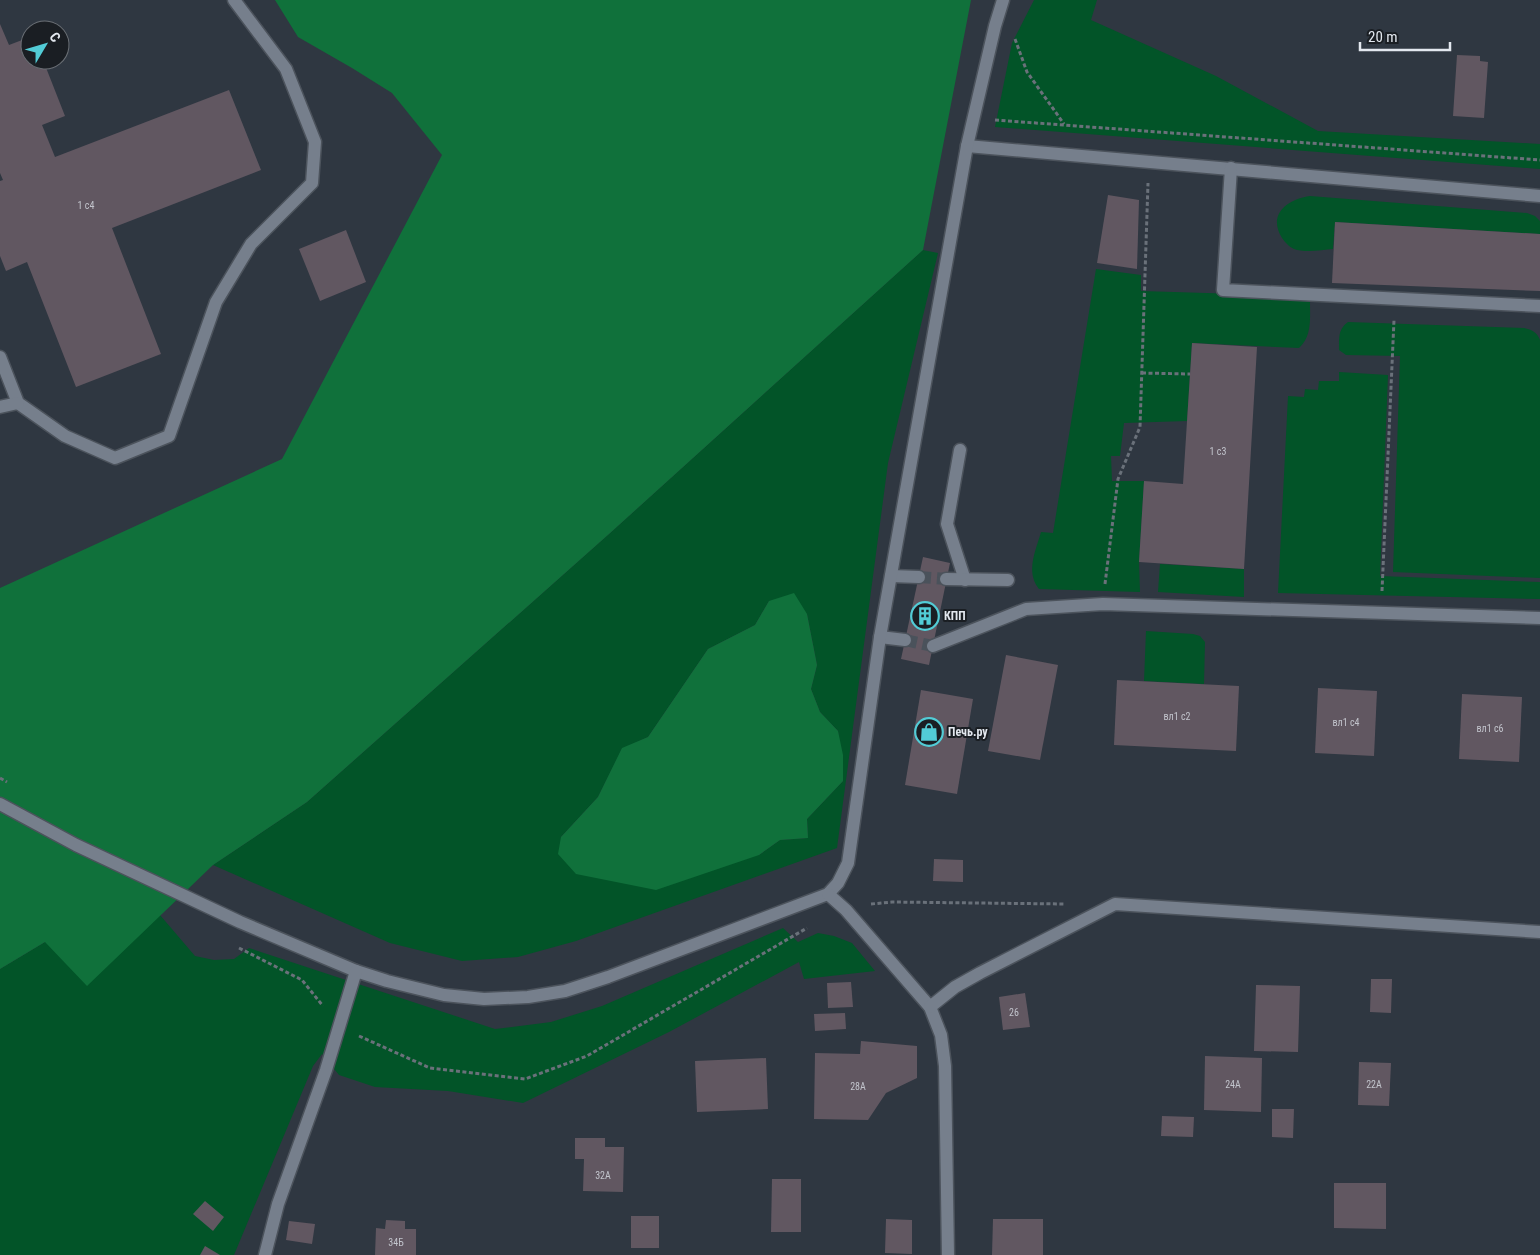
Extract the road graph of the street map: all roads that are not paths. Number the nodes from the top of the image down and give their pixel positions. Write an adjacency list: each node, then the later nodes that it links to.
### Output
1 (234, 0): 8 (street)
2 (1003, 0): 3 (street)
3 (967, 146): 4 (street); 11 (street)
4 (1232, 168): 5 (street); 6 (street)
5 (1540, 196)
6 (1540, 306)
7 (0, 357): 8 (street)
8 (18, 404): 9 (street)
9 (0, 407)
10 (960, 450): 14 (street)
11 (891, 576): 12 (street); 17 (street)
12 (919, 576)
13 (946, 579): 14 (street)
14 (965, 580): 15 (street)
15 (1008, 580)
16 (1540, 618): 19 (street)
17 (880, 637): 18 (street); 21 (street)
18 (905, 640)
19 (933, 646)
20 (0, 804): 23 (street)
21 (828, 894): 23 (street); 24 (street)
22 (1540, 932): 24 (street)
23 (356, 970): 25 (street)
24 (930, 1007): 26 (street)
25 (265, 1255)
26 (948, 1255)

